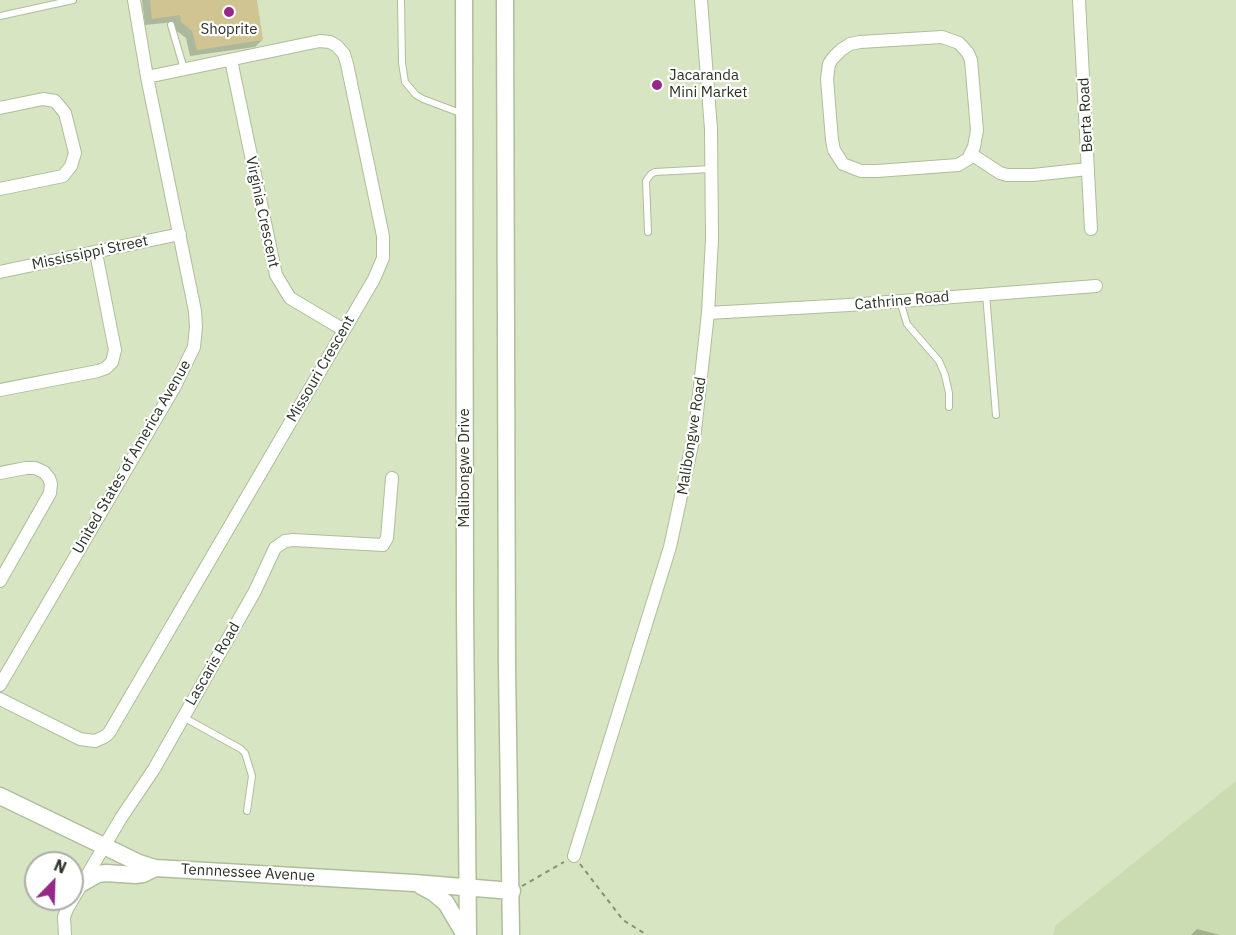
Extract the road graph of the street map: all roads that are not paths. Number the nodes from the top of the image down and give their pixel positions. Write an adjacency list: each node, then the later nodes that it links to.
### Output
1 (73, 0): 8 (lane)
2 (134, 0): 12 (street, United States of America Avenue)
3 (401, 0): 14 (lane)
4 (464, 0): 14 (main road, Malibongwe Drive)
5 (505, 0): 47 (main road)
6 (701, 0): 16 (street, Malibongwe Road)
7 (1079, 0): 17 (street, Berta Road)
8 (0, 16)
9 (171, 25): 11 (lane)
10 (231, 60): 11 (street, Missouri Crescent); 28 (street, Virginia Crescent); 28 (street, Missouri Crescent)
11 (184, 69): 12 (street, Missouri Crescent)
12 (147, 77): 21 (street, United States of America Avenue)
13 (0, 108): 18 (street)
14 (465, 114): 46 (main road, Malibongwe Drive)
15 (971, 154): 15 (street); 17 (street)
16 (712, 169): 20 (lane); 27 (street, Malibongwe Road)
17 (1088, 169): 19 (street, Berta Road)
18 (0, 189)
19 (1091, 229)
20 (648, 232)
21 (180, 234): 22 (street, Mississippi Street); 35 (street, United States of America Avenue)
22 (96, 253): 23 (street, Mississippi Street); 29 (street)
23 (0, 272)
24 (1096, 286): 25 (street, Cathrine Road)
25 (986, 293): 26 (street, Cathrine Road); 31 (lane)
26 (900, 301): 27 (street, Cathrine Road); 30 (lane)
27 (708, 313): 41 (street, Malibongwe Road)
28 (344, 330): 36 (street, Missouri Crescent)
29 (0, 390)
30 (949, 407)
31 (996, 415)
32 (0, 473): 34 (street)
33 (392, 477): 37 (street, Lascaris Road)
34 (0, 581)
35 (0, 685)
36 (0, 699)
37 (183, 717): 39 (lane); 40 (street, Lascaris Road)
38 (0, 796): 40 (main road, Tennnessee Avenue)
39 (247, 811)
40 (104, 846): 42 (main road, Tennnessee Avenue); 43 (street, Lascaris Road)
41 (574, 856)
42 (155, 868): 44 (main road); 45 (main road, Tennnessee Avenue)
43 (84, 880)
44 (84, 882)
45 (414, 883): 46 (main road, Tennnessee Avenue); 50 (main road)
46 (466, 886): 47 (main road, Tennnessee Avenue); 50 (main road, Malibongwe Drive)
47 (512, 891): 51 (main road)
48 (67, 911): 49 (street, Lascaris Road)
49 (65, 935)
50 (466, 935)
51 (512, 935)

